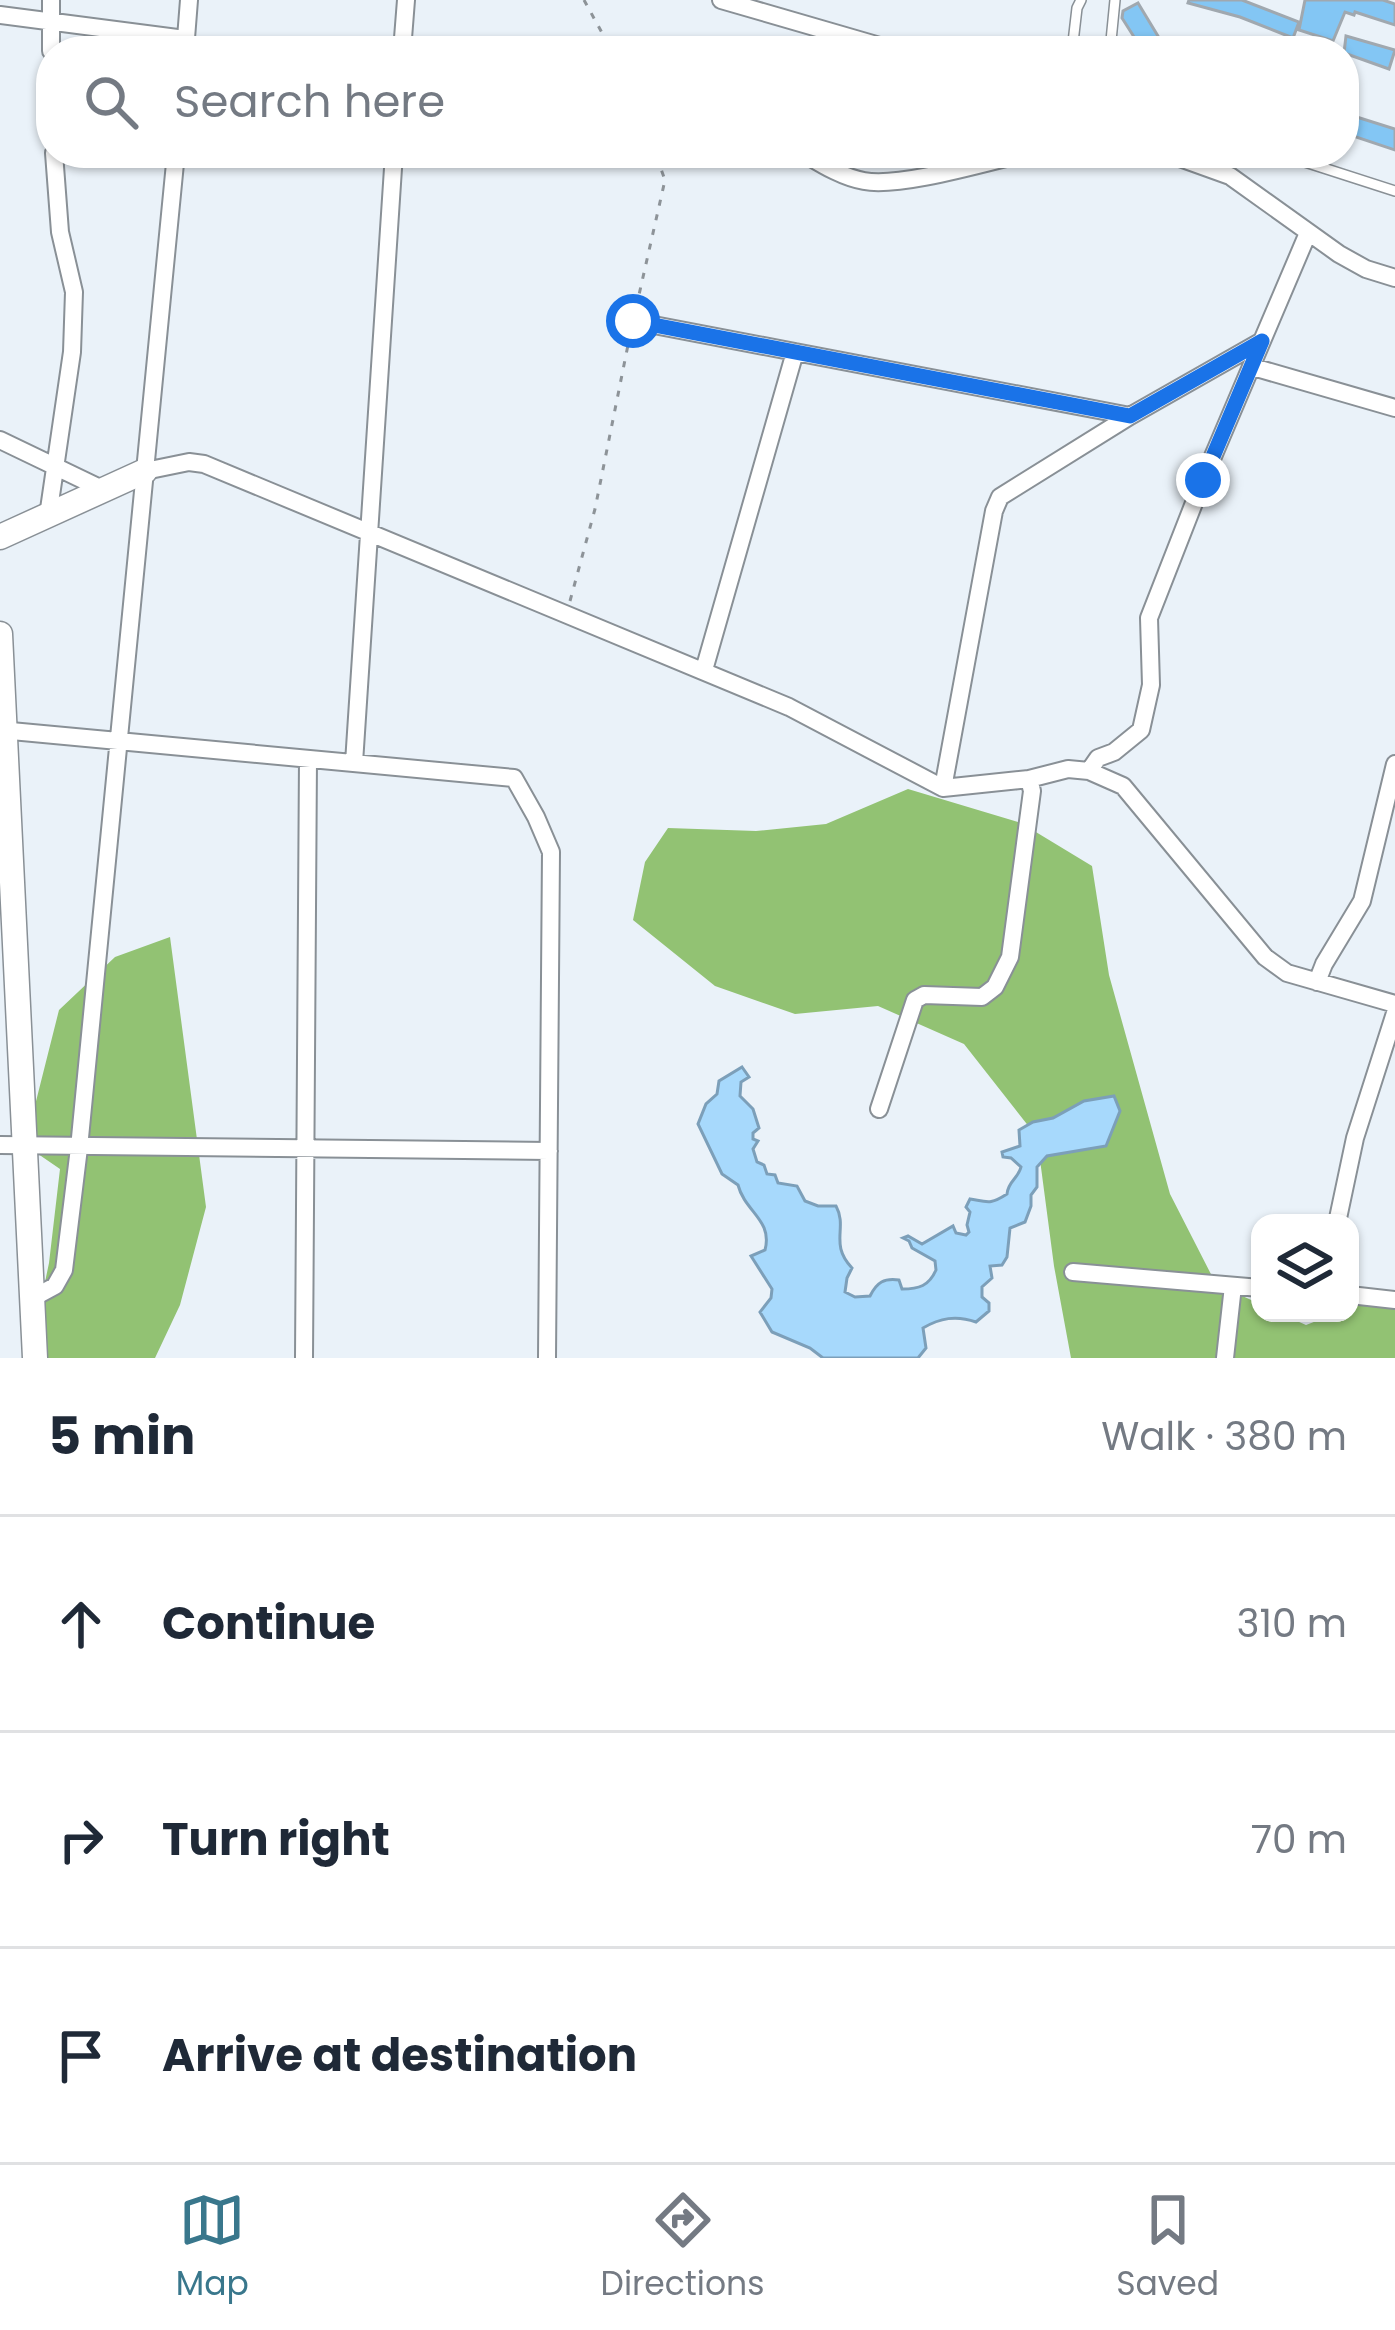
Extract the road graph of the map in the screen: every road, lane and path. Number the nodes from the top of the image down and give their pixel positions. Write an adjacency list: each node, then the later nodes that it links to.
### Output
1 (51, 0): 9 (street)
2 (189, 0): 12 (street)
3 (406, 0): 13 (street)
4 (584, 0): 14 (path)
5 (721, 0): 15 (street)
6 (1081, 0): 16 (lane)
7 (1115, 0): 17 (lane)
8 (0, 15): 9 (street)
9 (50, 23): 10 (street); 11 (street)
10 (50, 36)
11 (130, 36)
12 (186, 36)
13 (403, 36)
14 (604, 36)
15 (845, 36)
16 (1074, 36)
17 (1112, 36)
18 (55, 168): 36 (street)
19 (175, 168): 37 (street)
20 (393, 168): 40 (street)
21 (660, 168): 29 (path)
22 (829, 168): 23 (street)
23 (958, 168)
24 (1208, 168): 27 (street)
25 (1324, 168): 26 (lane)
26 (1395, 191)
27 (1308, 233): 28 (street); 30 (street)
28 (1395, 278)
29 (633, 321): 31 (street); 42 (path)
30 (1262, 341): 32 (street); 34 (street)
31 (795, 352): 34 (street); 44 (street)
32 (1253, 367): 33 (street); 50 (street)
33 (1395, 408)
34 (1130, 416): 52 (street)
35 (0, 440): 36 (street)
36 (57, 466): 38 (street); 39 (street)
37 (145, 470): 38 (main road); 40 (street); 46 (street)
38 (104, 490): 39 (main road)
39 (48, 516): 41 (main road)
40 (369, 532): 42 (street); 48 (street)
41 (0, 537)
42 (567, 613): 44 (street)
43 (0, 634): 45 (main road)
44 (704, 670): 52 (street)
45 (2, 730): 46 (street); 58 (main road)
46 (118, 742): 47 (street); 59 (street)
47 (308, 759): 48 (street); 60 (street)
48 (353, 763): 61 (street)
49 (1395, 764): 53 (street)
50 (1089, 771): 51 (street); 54 (street)
51 (1029, 779): 52 (street); 57 (street)
52 (943, 788)
53 (1391, 790): 54 (street)
54 (1317, 982): 55 (street)
55 (1395, 1008): 56 (street)
56 (1386, 1073): 62 (street)
57 (879, 1109)
58 (12, 1145): 59 (street); 67 (main road)
59 (79, 1148): 60 (street); 67 (street)
60 (305, 1149): 61 (street); 70 (street)
61 (549, 1151): 71 (street)
62 (1339, 1214)
63 (1073, 1272): 64 (street)
64 (1233, 1286): 65 (street); 72 (street)
65 (1251, 1287)
66 (1359, 1296): 68 (street)
67 (31, 1299): 69 (main road)
68 (1395, 1300)
69 (35, 1358)
70 (304, 1358)
71 (547, 1358)
72 (1225, 1358)

